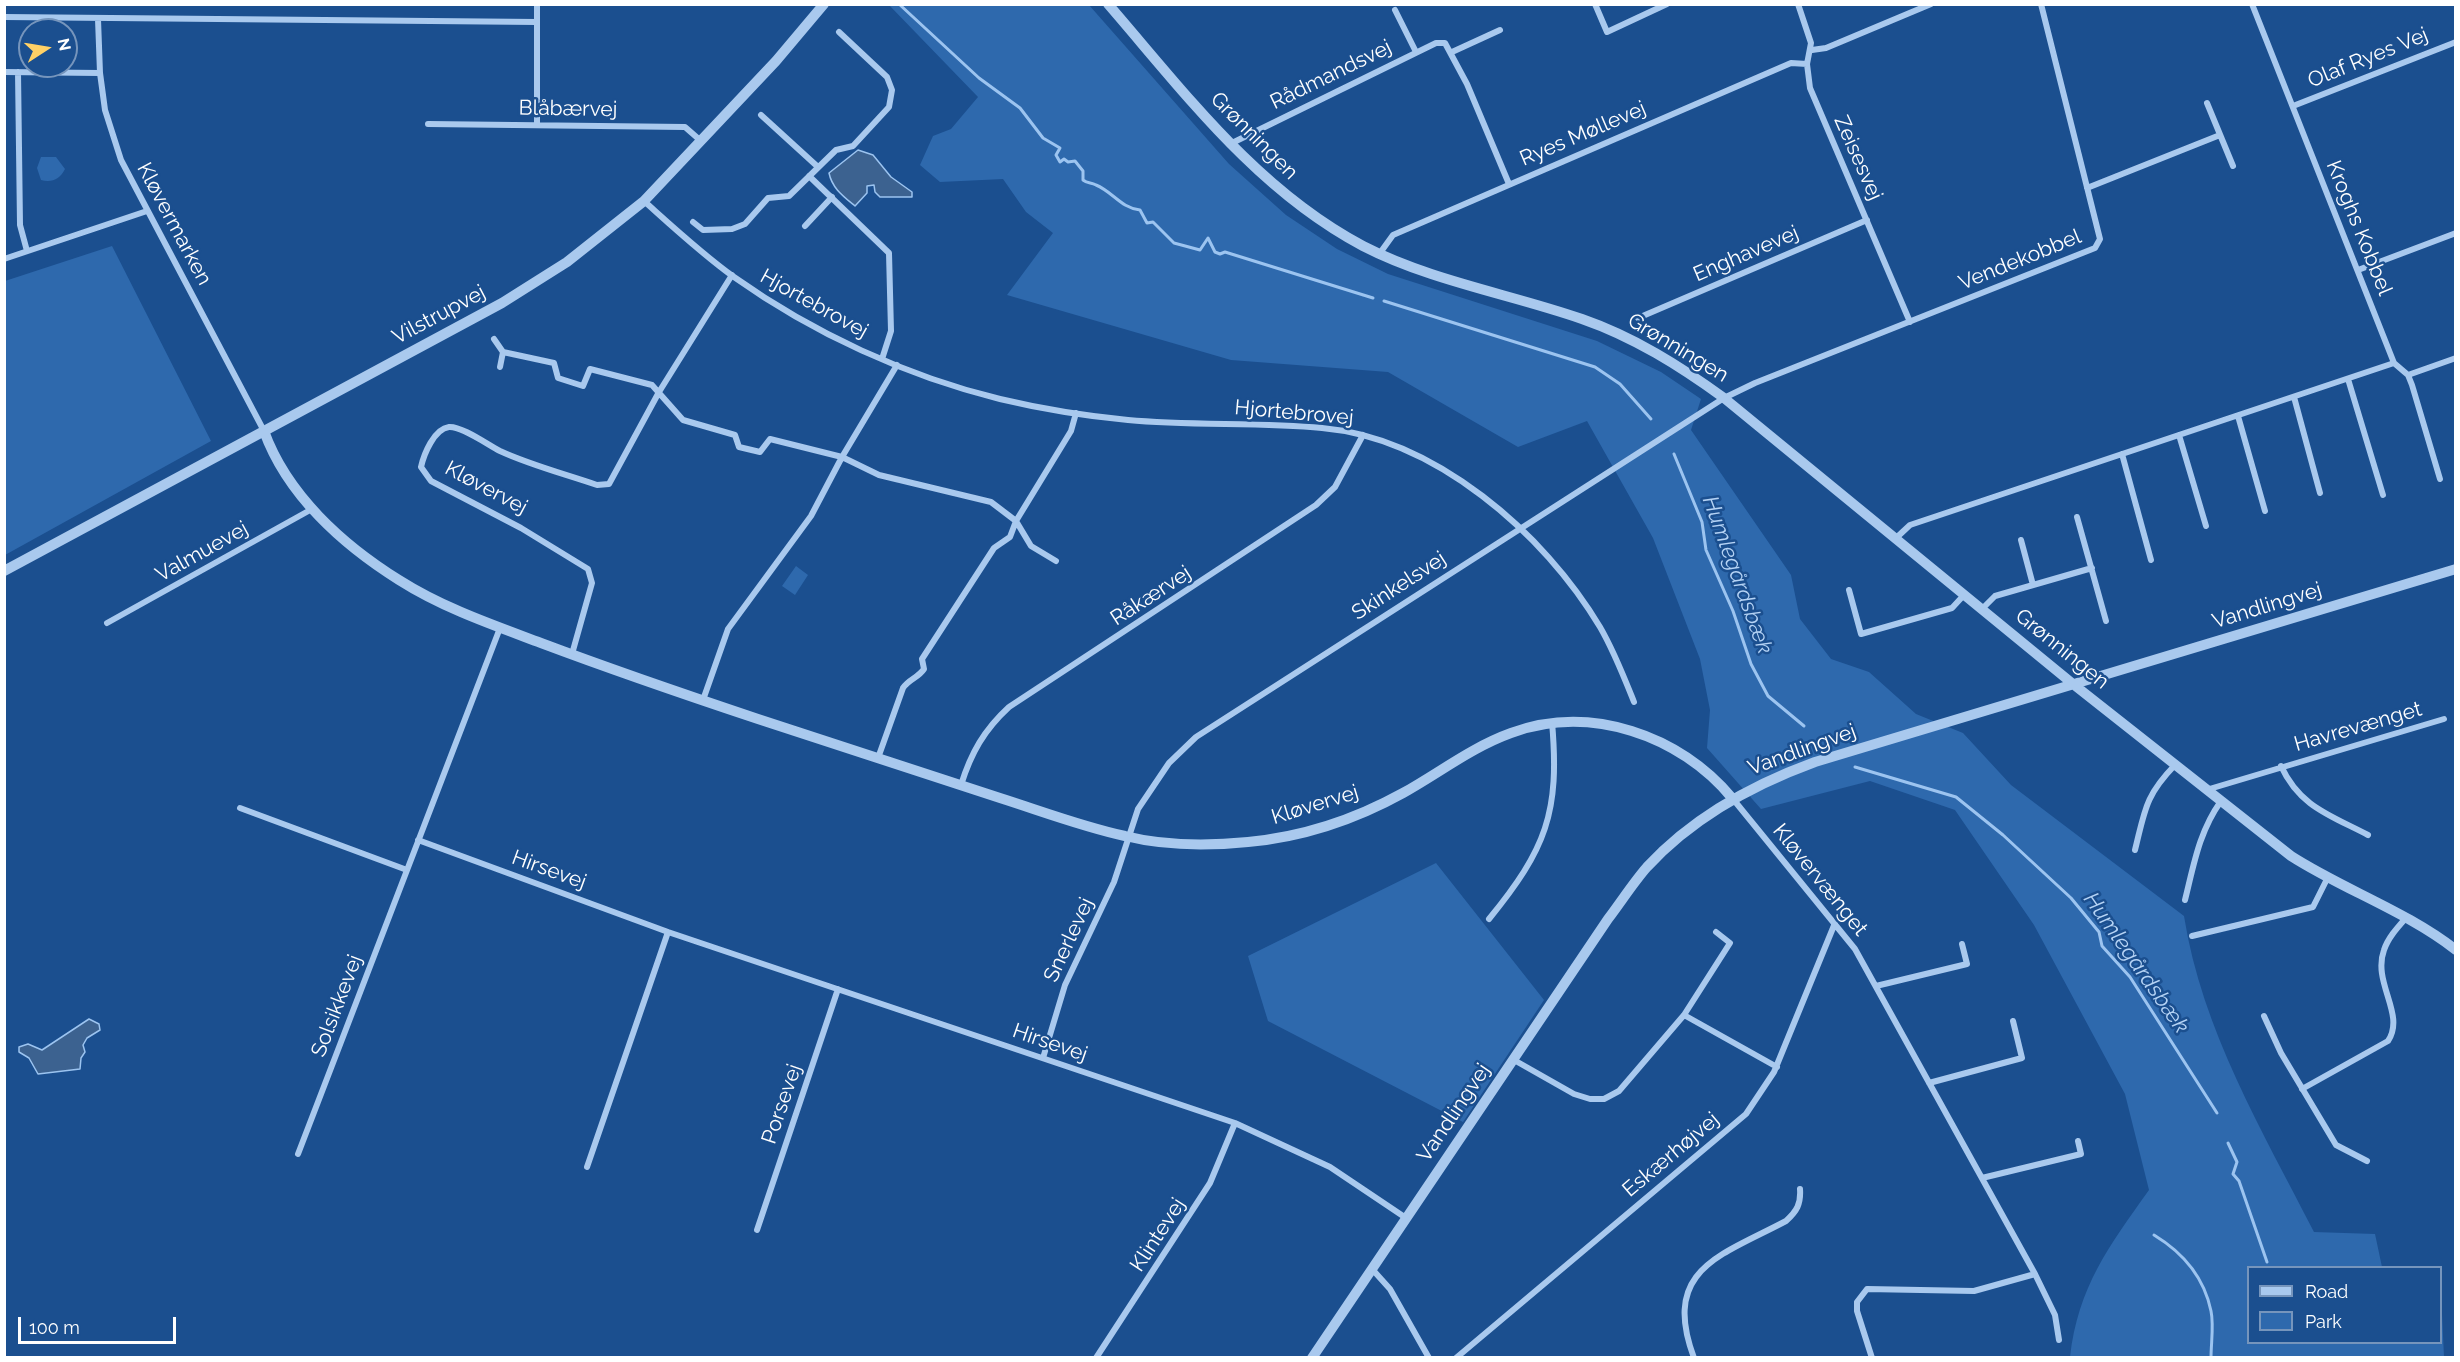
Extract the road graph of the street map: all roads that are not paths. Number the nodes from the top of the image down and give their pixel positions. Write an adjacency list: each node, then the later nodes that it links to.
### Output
1 (537, 4): 13 (street)
2 (824, 4): 32 (street, Vilstrupvej)
3 (1108, 4): 33 (street, Grønningen)
4 (1595, 4): 5 (street)
5 (1667, 4)
6 (1798, 4): 17 (street)
7 (1932, 4): 17 (street)
8 (2041, 4): 38 (street, Vendekobbel)
9 (2252, 4): 27 (street, Kroghs Kobbel)
10 (1395, 10): 18 (street, Rådmandsvej)
11 (4, 17): 12 (street)
12 (98, 19): 13 (street); 24 (street, Kløvermarken)
13 (537, 22): 30 (street)
14 (1500, 30): 19 (street)
15 (839, 32): 35 (street)
16 (2456, 42): 27 (street, Olaf Ryes Vej)
17 (1812, 50): 20 (street, Zeisesvej)
18 (1416, 52): 19 (street, Rådmandsvej); 33 (street, Rådmandsvej)
19 (1452, 52): 37 (street)
20 (1808, 64): 37 (street, Ryes Møllevej); 42 (street, Zeisesvej)
21 (4, 72): 22 (street)
22 (18, 72)
23 (78, 73): 24 (street)
24 (99, 73): 41 (street, Kløvermarken)
25 (18, 78): 46 (street)
26 (2207, 103): 31 (street)
27 (2293, 106): 49 (street, Kroghs Kobbel)
28 (761, 115): 35 (street)
29 (428, 124): 30 (street, Blåbærvej)
30 (537, 125): 32 (street, Blåbærvej)
31 (2220, 135): 34 (street); 38 (street)
32 (702, 141): 40 (street, Vilstrupvej)
33 (1230, 144): 47 (street, Grønningen)
34 (2233, 166)
35 (818, 168): 36 (street)
36 (809, 176): 39 (street, Hjortebrovej); 43 (street)
37 (1509, 184): 47 (street, Ryes Møllevej)
38 (2087, 188): 52 (street, Vendekobbel)
39 (832, 197): 44 (street); 56 (street, Hjortebrovej)
40 (644, 201): 50 (street, Hjortebrovej); 67 (street, Vilstrupvej)
41 (147, 211): 46 (street); 67 (street, Kløvermarken)
42 (1867, 220): 51 (street, Enghavevej); 52 (street, Zeisesvej)
43 (693, 222)
44 (805, 226)
45 (2456, 233): 49 (street)
46 (27, 251): 48 (street)
47 (1380, 253): 64 (street, Grønningen)
48 (4, 259)
49 (2358, 270): 57 (street, Kroghs Kobbel)
50 (732, 275): 56 (street, Hjortebrovej); 62 (street, Hjortebrovej)
51 (1638, 318)
52 (1910, 322): 64 (street, Vendekobbel)
53 (494, 339): 54 (street)
54 (503, 352): 59 (street); 62 (street)
55 (2456, 358): 60 (street)
56 (882, 359): 58 (street, Hjortebrovej)
57 (2394, 363): 60 (street, Kroghs Kobbel); 61 (street)
58 (897, 365): 65 (street, Hjortebrovej); 71 (street)
59 (500, 367)
60 (2408, 375): 72 (street)
61 (2348, 379): 63 (street); 74 (street)
62 (659, 392): 71 (street); 95 (street, Kløvervej)
63 (2294, 397): 66 (street); 73 (street)
64 (1724, 398): 80 (street, Skinkelsvej); 81 (street, Grønningen)
65 (1076, 413): 68 (street, Hjortebrovej); 78 (street)
66 (2238, 416): 69 (street); 76 (street)
67 (264, 431): 75 (street, Kløvervej); 87 (street, Vilstrupvej)
68 (1363, 435): 80 (street, Hjortebrovej); 104 (street, Råkærvej)
69 (2179, 435): 70 (street); 79 (street)
70 (2122, 454): 81 (street); 83 (street)
71 (842, 457): 78 (street); 97 (street)
72 (2440, 479)
73 (2320, 493)
74 (2384, 495)
75 (312, 509): 93 (street, Valmuevej); 94 (street, Kløvervej)
76 (2265, 511)
77 (2077, 516): 85 (street)
78 (1016, 521): 84 (street); 101 (street)
79 (2206, 526)
80 (1518, 529): 98 (street, Hjortebrovej); 110 (street, Skinkelsvej)
81 (1895, 539): 90 (street, Grønningen)
82 (2021, 540): 88 (street)
83 (2151, 560)
84 (1056, 561)
85 (2092, 568): 88 (street); 92 (street)
86 (2456, 568): 96 (street, Vandlingvej)
87 (4, 571)
88 (2033, 585): 91 (street)
89 (1849, 590): 90 (street)
90 (1964, 595): 91 (street, Grønningen)
91 (1982, 609): 96 (street, Grønningen)
92 (2106, 621)
93 (107, 623)
94 (500, 628): 95 (street, Kløvervej); 111 (street, Solsikkevej)
95 (572, 654): 97 (street, Kløvervej)
96 (2073, 684): 102 (street, Grønningen); 106 (street, Vandlingvej)
97 (703, 700): 101 (street, Kløvervej)
98 (1634, 702)
99 (2444, 719): 103 (street, Havrevænget)
100 (1552, 722): 106 (street, Kløvervej); 110 (street, Kløvervej); 116 (street)
101 (878, 758): 104 (street, Kløvervej)
102 (2175, 765): 105 (street, Grønningen); 112 (street)
103 (2281, 766): 105 (street, Havrevænget); 109 (street, Havrevænget)
104 (961, 785): 110 (street, Kløvervej)
105 (2206, 790): 107 (street, Grønningen)
106 (1732, 798): 118 (street, Kløvervænget); 130 (street, Vandlingvej)
107 (2221, 801): 114 (street, Grønningen); 115 (street)
108 (240, 808): 113 (street)
109 (2368, 835)
110 (1128, 837): 129 (street, Snerlevej)
111 (418, 840): 113 (street, Solsikkevej); 119 (street, Hirsevej)
112 (2135, 850)
113 (407, 870): 136 (street, Solsikkevej)
114 (2327, 879): 117 (street, Grønningen); 121 (street)
115 (2185, 900)
116 (1489, 919)
117 (2405, 919): 123 (street, Grønningen); 133 (street)
118 (1835, 923): 124 (street, Kløvervænget); 131 (street, Eskærhøjvej)
119 (668, 932): 125 (street, Hirsevej); 138 (street)
120 (1716, 932): 126 (street)
121 (2192, 936)
122 (1962, 945): 124 (street)
123 (2456, 950)
124 (1876, 986): 132 (street, Kløvervænget)
125 (838, 989): 129 (street, Hirsevej); 142 (street, Porsevej)
126 (1684, 1015): 130 (street); 131 (street)
127 (2265, 1016): 133 (street)
128 (2013, 1021): 132 (street)
129 (1043, 1058): 134 (street, Hirsevej)
130 (1514, 1060): 141 (street, Vandlingvej)
131 (1777, 1066): 149 (street, Eskærhøjvej)
132 (1929, 1083): 139 (street, Kløvervænget)
133 (2302, 1089): 137 (street)
134 (1235, 1123): 141 (street, Hirsevej); 146 (street, Klintevej)
135 (2078, 1141): 139 (street)
136 (298, 1154)
137 (2367, 1161)
138 (587, 1167)
139 (1982, 1178): 144 (street, Kløvervænget)
140 (1800, 1189): 150 (street)
141 (1407, 1218): 143 (street, Vandlingvej)
142 (757, 1230)
143 (1372, 1269): 147 (street, Vandlingvej); 148 (street)
144 (2035, 1274): 145 (street, Kløvervænget); 151 (street)
145 (2059, 1340)
146 (1096, 1358)
147 (1312, 1358)
148 (1429, 1358)
149 (1456, 1358)
150 (1694, 1358)
151 (1872, 1358)

